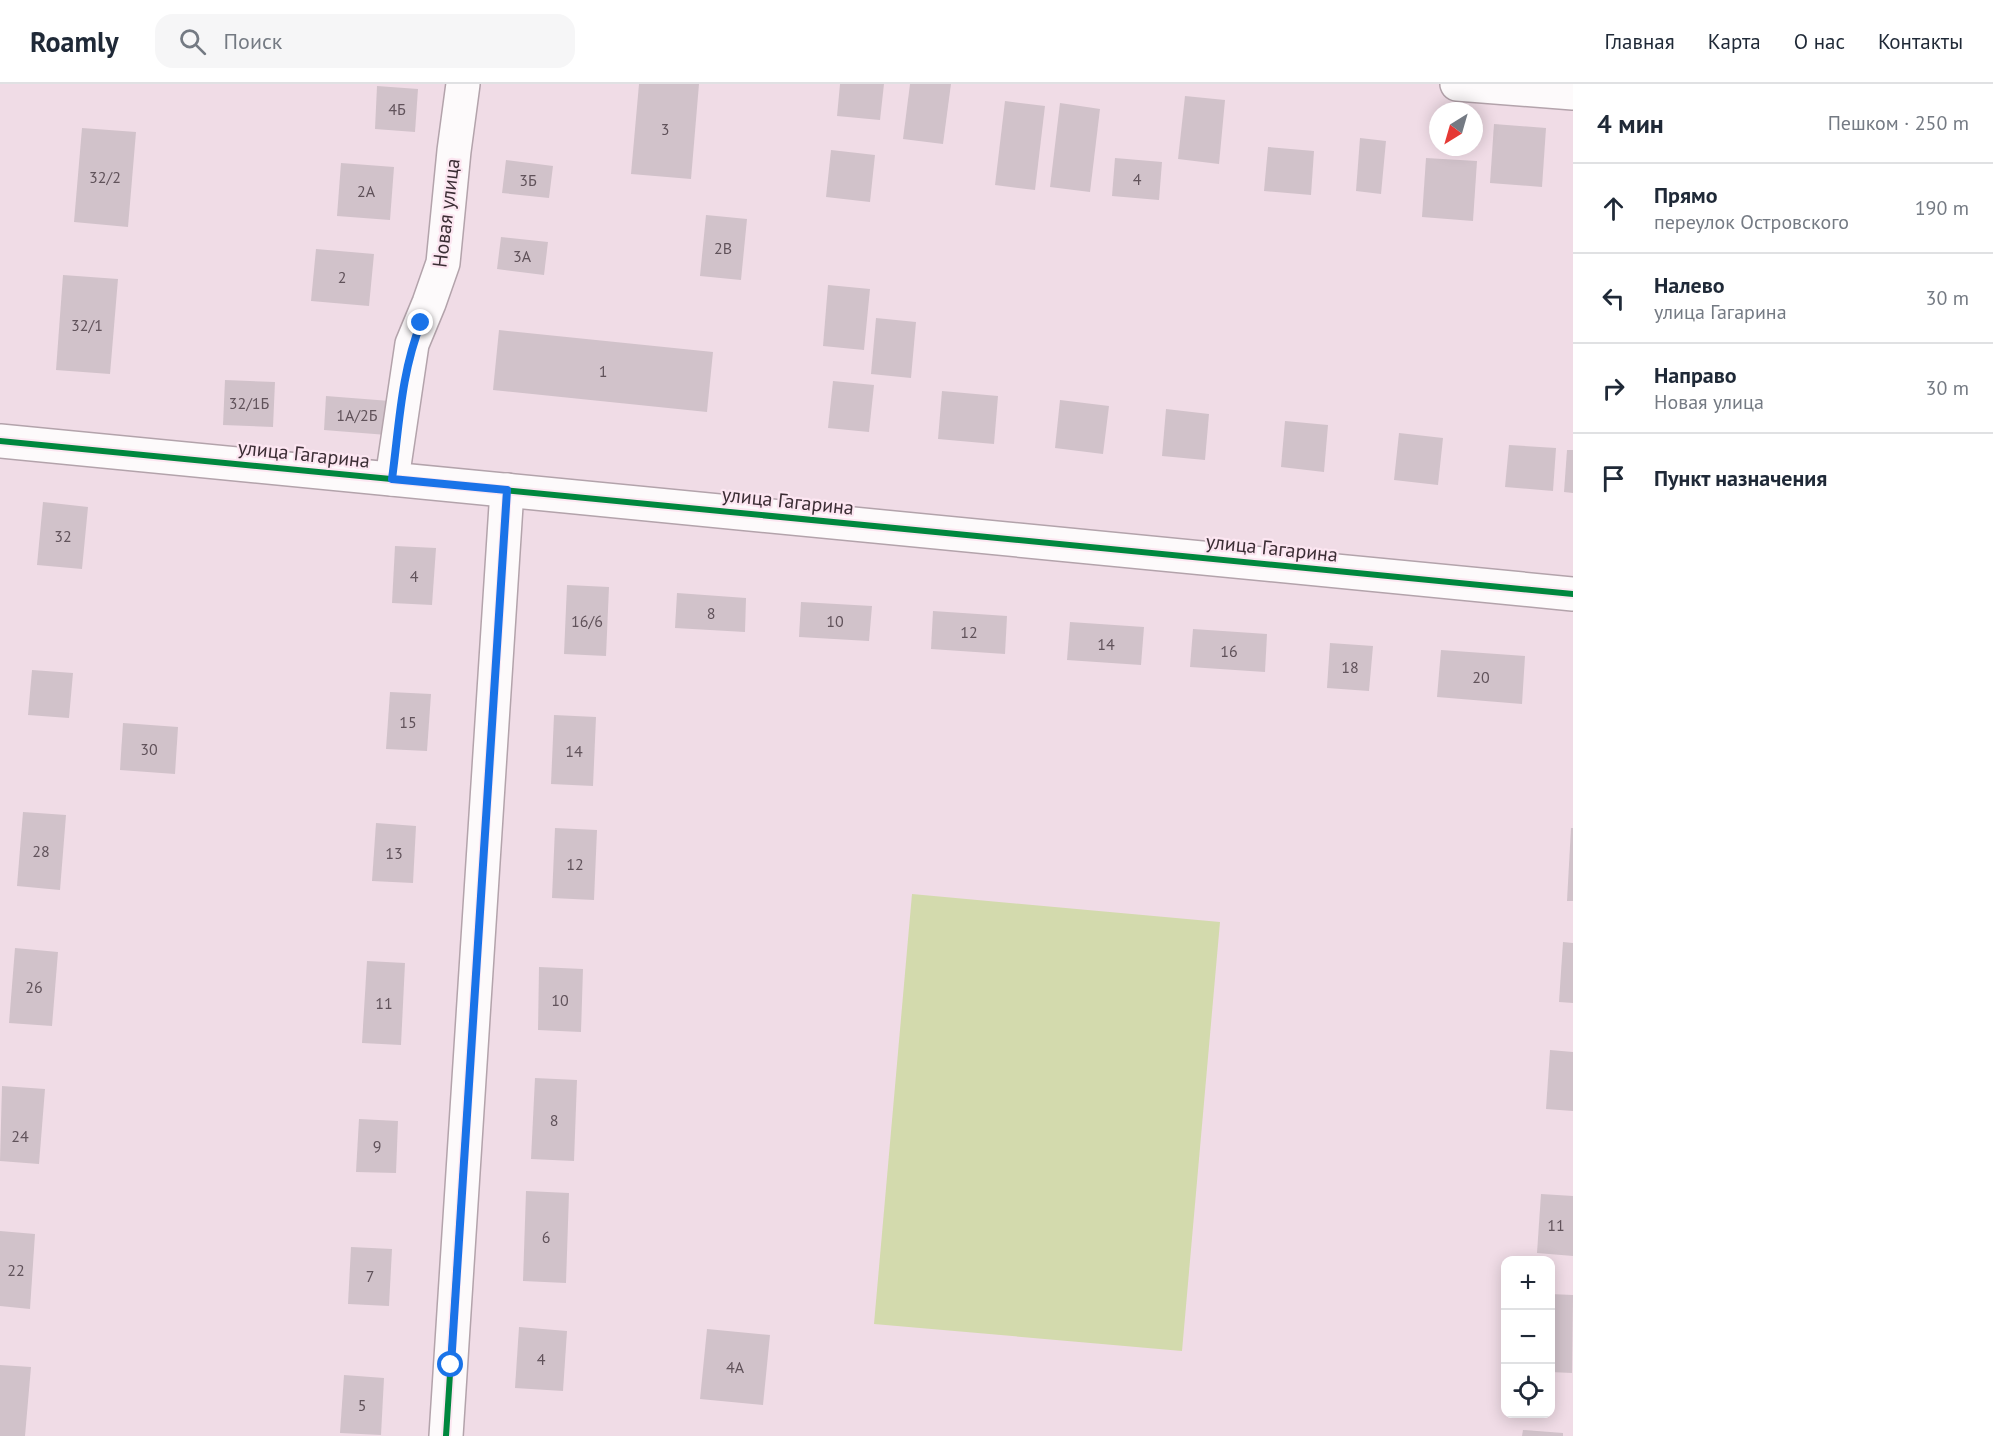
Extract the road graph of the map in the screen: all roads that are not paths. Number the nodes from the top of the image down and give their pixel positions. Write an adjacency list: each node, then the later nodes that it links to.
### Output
1 (463, 84): 5 (street, Новая улица)
2 (1456, 84): 3 (street)
3 (1573, 93)
4 (0, 441): 5 (street, улица Гагарина)
5 (392, 479): 6 (street, улица Гагарина)
6 (507, 490): 7 (street, улица Гагарина); 8 (street)
7 (1573, 594)
8 (446, 1436)

